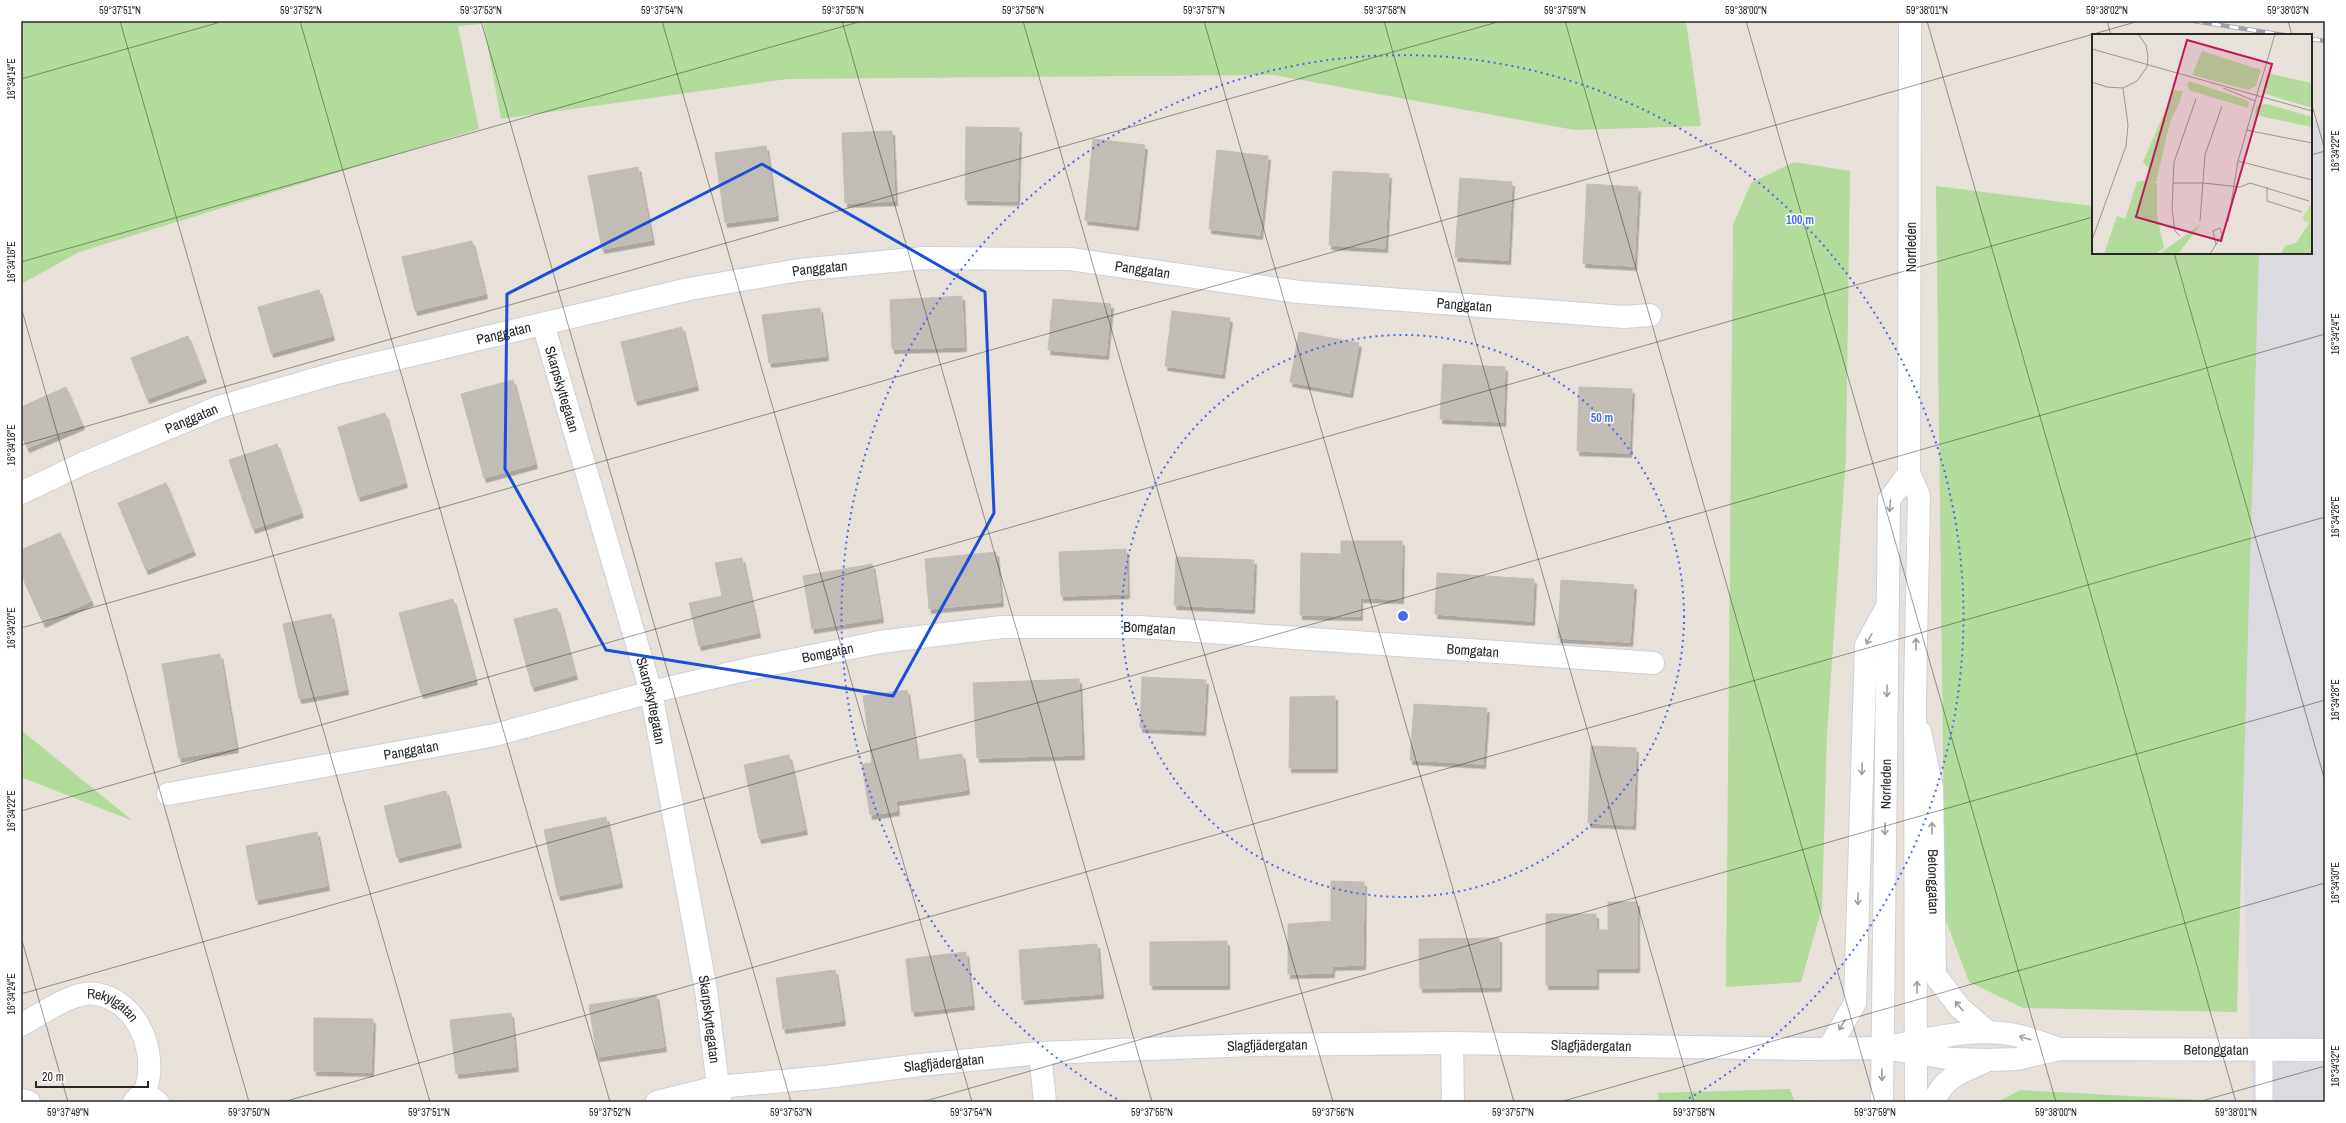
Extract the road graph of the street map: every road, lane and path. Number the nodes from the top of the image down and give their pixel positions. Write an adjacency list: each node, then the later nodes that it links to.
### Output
1 (1910, 21): 4 (street, Norrleden)
2 (1650, 315): 3 (street, Panggatan)
3 (543, 324): 5 (street, Panggatan); 8 (street, Skarpskyttegatan)
4 (1909, 473): 6 (street, Norrleden, one-way to 6); 9 (street, Norrleden, one-way to 4)
5 (21, 493)
6 (1888, 605): 15 (street, one-way to 15); 16 (street, Norrleden, one-way to 16)
7 (1653, 663): 8 (street, Bomgatan)
8 (652, 692): 10 (street, Panggatan); 22 (street, Skarpskyttegatan)
9 (1916, 711): 12 (street, Betonggatan, one-way to 9); 14 (street, Norrleden, one-way to 9)
10 (168, 794)
11 (21, 1025): 23 (street, Rekylgatan)
12 (1988, 1032): 14 (street, Betonggatan); 17 (street, Betonggatan, one-way to 12)
13 (1452, 1042): 15 (street, Slagfjädergatan); 20 (street, Slagfjädergatan); 28 (street)
14 (1917, 1047): 16 (street, Betonggatan); 21 (street, Betonggatan); 30 (street, Norrleden)
15 (1829, 1048): 16 (street, Slagfjädergatan)
16 (1882, 1048): 29 (street, Norrleden, one-way to 29)
17 (2060, 1049): 18 (street, Betonggatan); 21 (street, Betonggatan)
18 (2264, 1050): 19 (street, Betonggatan); 32 (lane)
19 (2325, 1050)
20 (1040, 1053): 22 (street, Slagfjädergatan); 27 (street)
21 (1988, 1060): 31 (street, Betonggatan)
22 (719, 1094): 26 (street, Slagfjädergatan)
23 (147, 1098)
24 (21, 1100): 25 (street)
25 (28, 1102)
26 (657, 1102)
27 (1045, 1102)
28 (1453, 1102)
29 (1882, 1102)
30 (1916, 1102)
31 (1933, 1102)
32 (2264, 1102)

